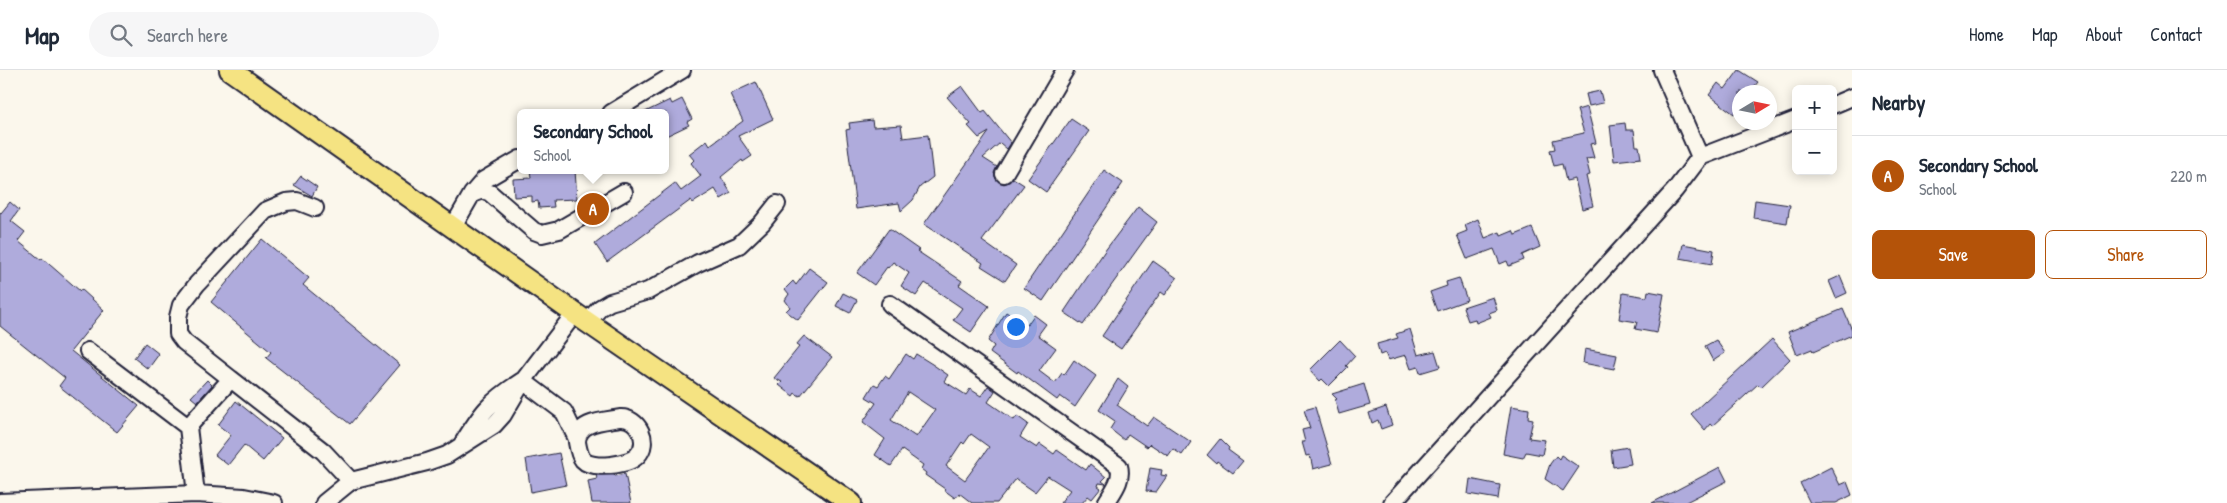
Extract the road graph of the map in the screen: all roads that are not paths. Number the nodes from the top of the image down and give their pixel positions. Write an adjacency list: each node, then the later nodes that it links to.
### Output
1 (230, 70): 16 (main road)
2 (682, 70): 7 (street)
3 (1064, 70): 11 (street)
4 (1662, 70): 9 (street)
5 (1852, 97): 6 (street)
6 (1837, 103)
7 (618, 109)
8 (1792, 122): 9 (street)
9 (1700, 157): 31 (street)
10 (517, 160): 13 (street)
11 (1004, 174)
12 (624, 192): 13 (street)
13 (472, 194): 16 (street)
14 (777, 204): 18 (street)
15 (315, 208): 20 (street)
16 (453, 227): 18 (main road)
17 (890, 304): 30 (street)
18 (581, 317): 21 (street); 29 (main road)
19 (88, 351): 22 (street)
20 (231, 379): 22 (street); 24 (street)
21 (523, 380): 23 (street); 24 (street)
22 (188, 427): 25 (street)
23 (577, 439)
24 (351, 481): 28 (street)
25 (196, 494): 26 (street); 27 (street)
26 (0, 502)
27 (274, 503)
28 (324, 503)
29 (851, 503)
30 (1106, 503)
31 (1392, 503)

